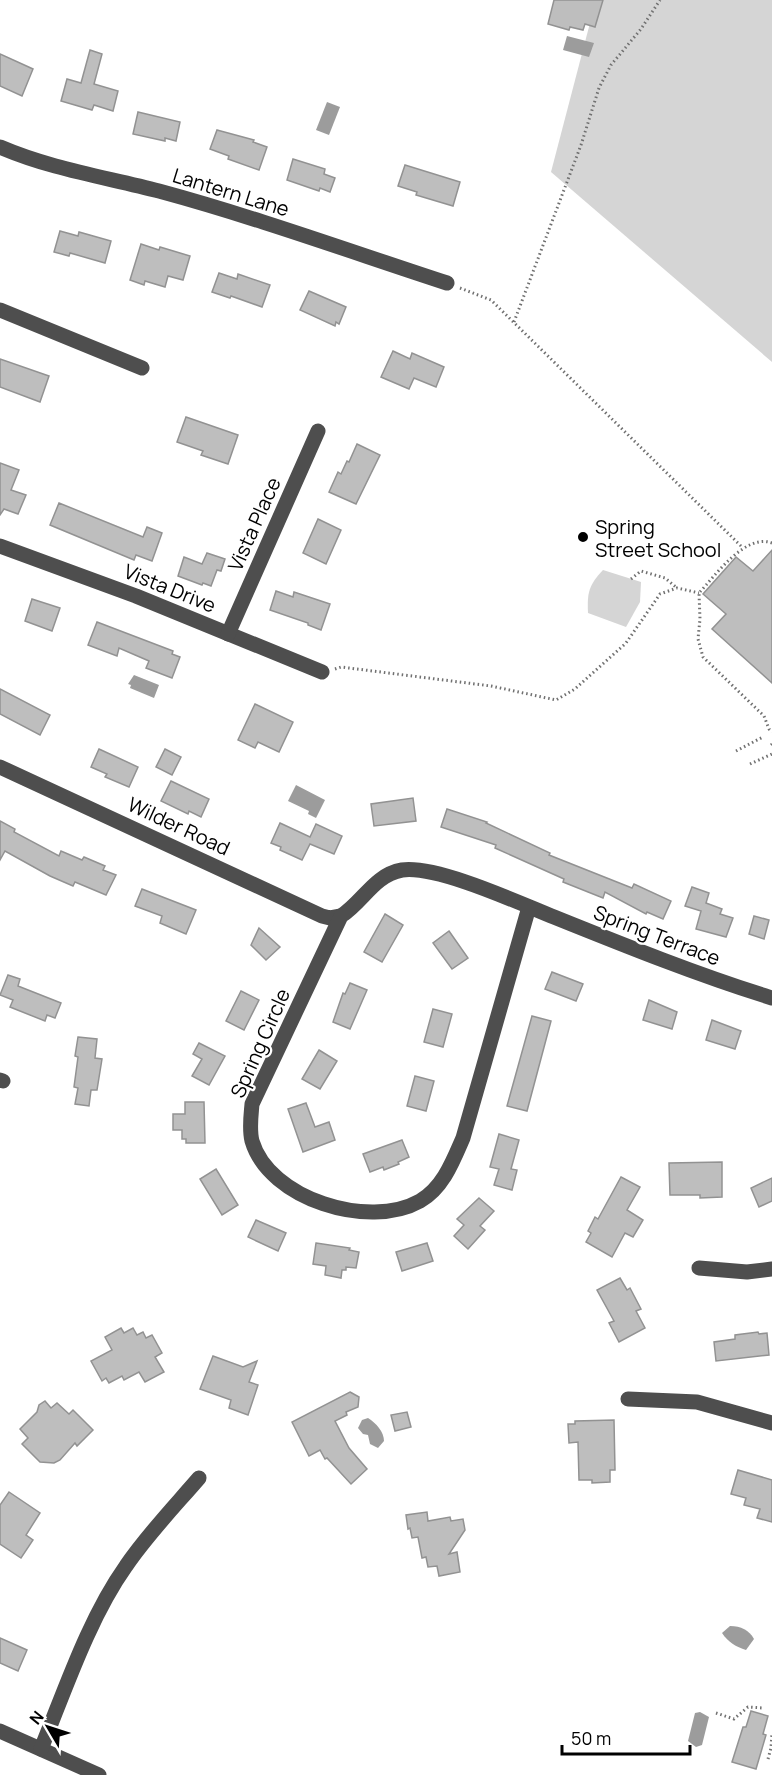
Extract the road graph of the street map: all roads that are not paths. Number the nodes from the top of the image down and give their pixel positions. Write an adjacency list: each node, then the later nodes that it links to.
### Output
1 (0, 147): 2 (street, Lantern Lane)
2 (447, 283)
3 (0, 310): 4 (street)
4 (142, 368)
5 (318, 431): 7 (street, Vista Place)
6 (0, 546): 7 (street, Vista Drive)
7 (228, 634): 8 (street, Vista Drive)
8 (322, 672)
9 (0, 767): 11 (street, Wilder Road)
10 (529, 907): 11 (street, Spring Circle); 11 (street, Spring Circle); 12 (street, Spring Terrace)
11 (341, 916)
12 (772, 998)
13 (699, 1269): 14 (street)
14 (772, 1269)
15 (628, 1399): 16 (street)
16 (772, 1423)
17 (199, 1478): 19 (street)
18 (0, 1731): 19 (street)
19 (41, 1749): 20 (street)
20 (99, 1775)

